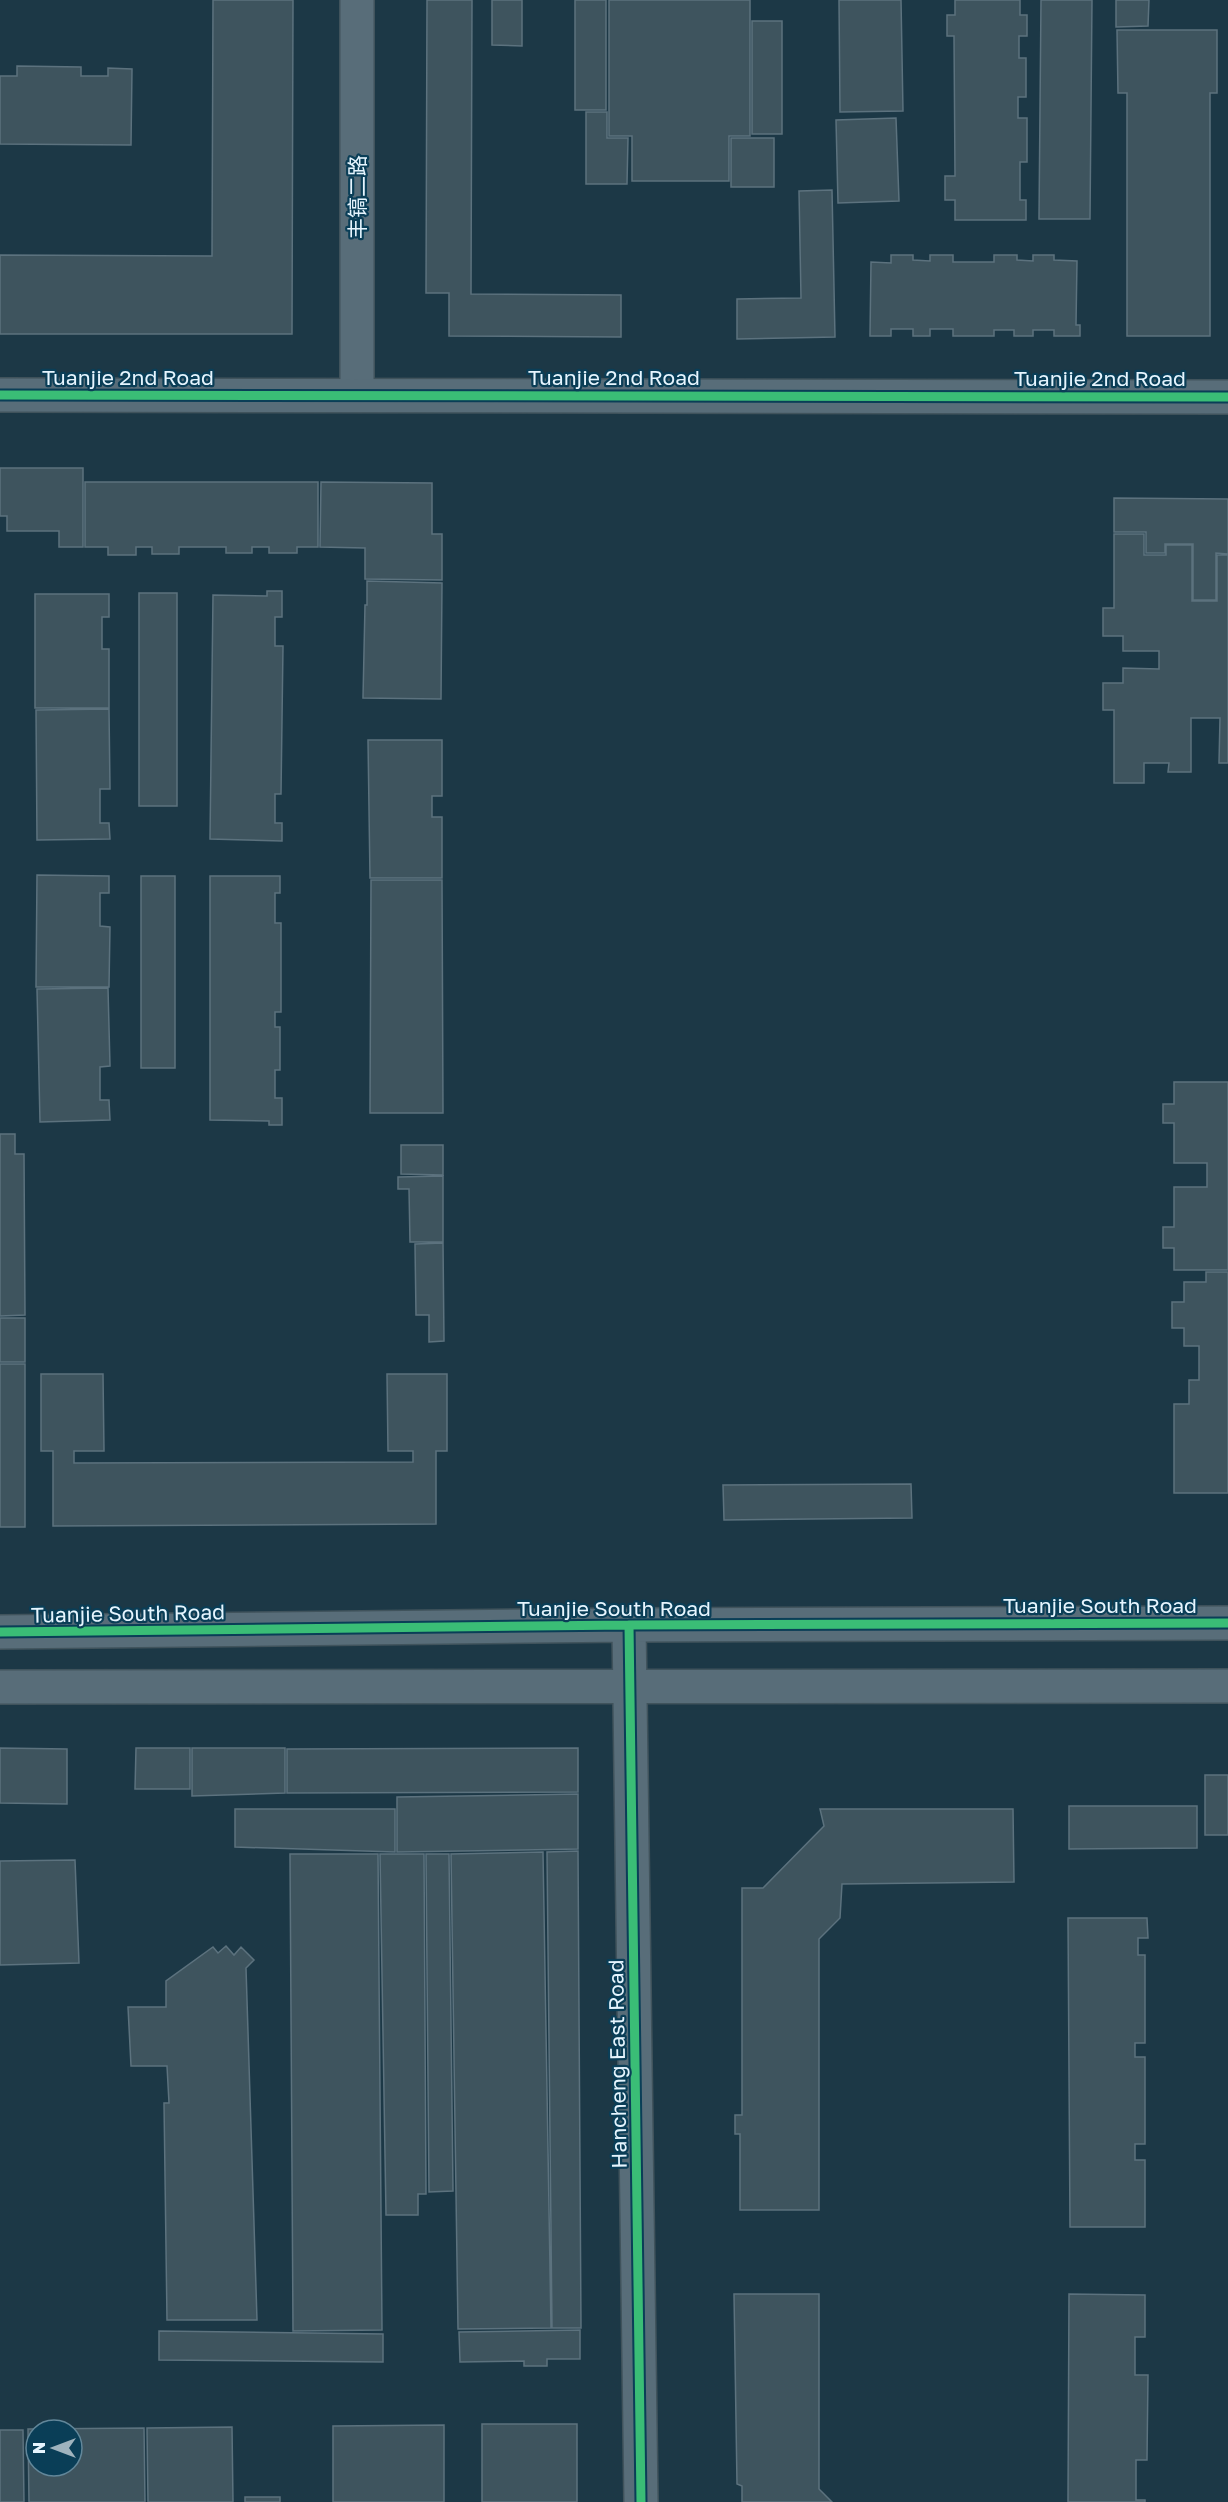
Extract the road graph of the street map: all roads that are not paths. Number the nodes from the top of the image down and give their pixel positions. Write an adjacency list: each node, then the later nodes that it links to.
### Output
1 (357, 0): 2 (street, 丰镐二路)
2 (357, 394): 3 (street, Tuanjie 2nd Road); 4 (street, Tuanjie 2nd Road)
3 (0, 395)
4 (1228, 397)
5 (1228, 1623): 6 (street, Tuanjie South Road)
6 (629, 1625): 7 (street, Tuanjie South Road); 10 (street, Hancheng East Road)
7 (0, 1632)
8 (1228, 1686): 10 (street)
9 (0, 1687): 10 (street)
10 (629, 1687): 11 (street, Hancheng East Road)
11 (641, 2502)

